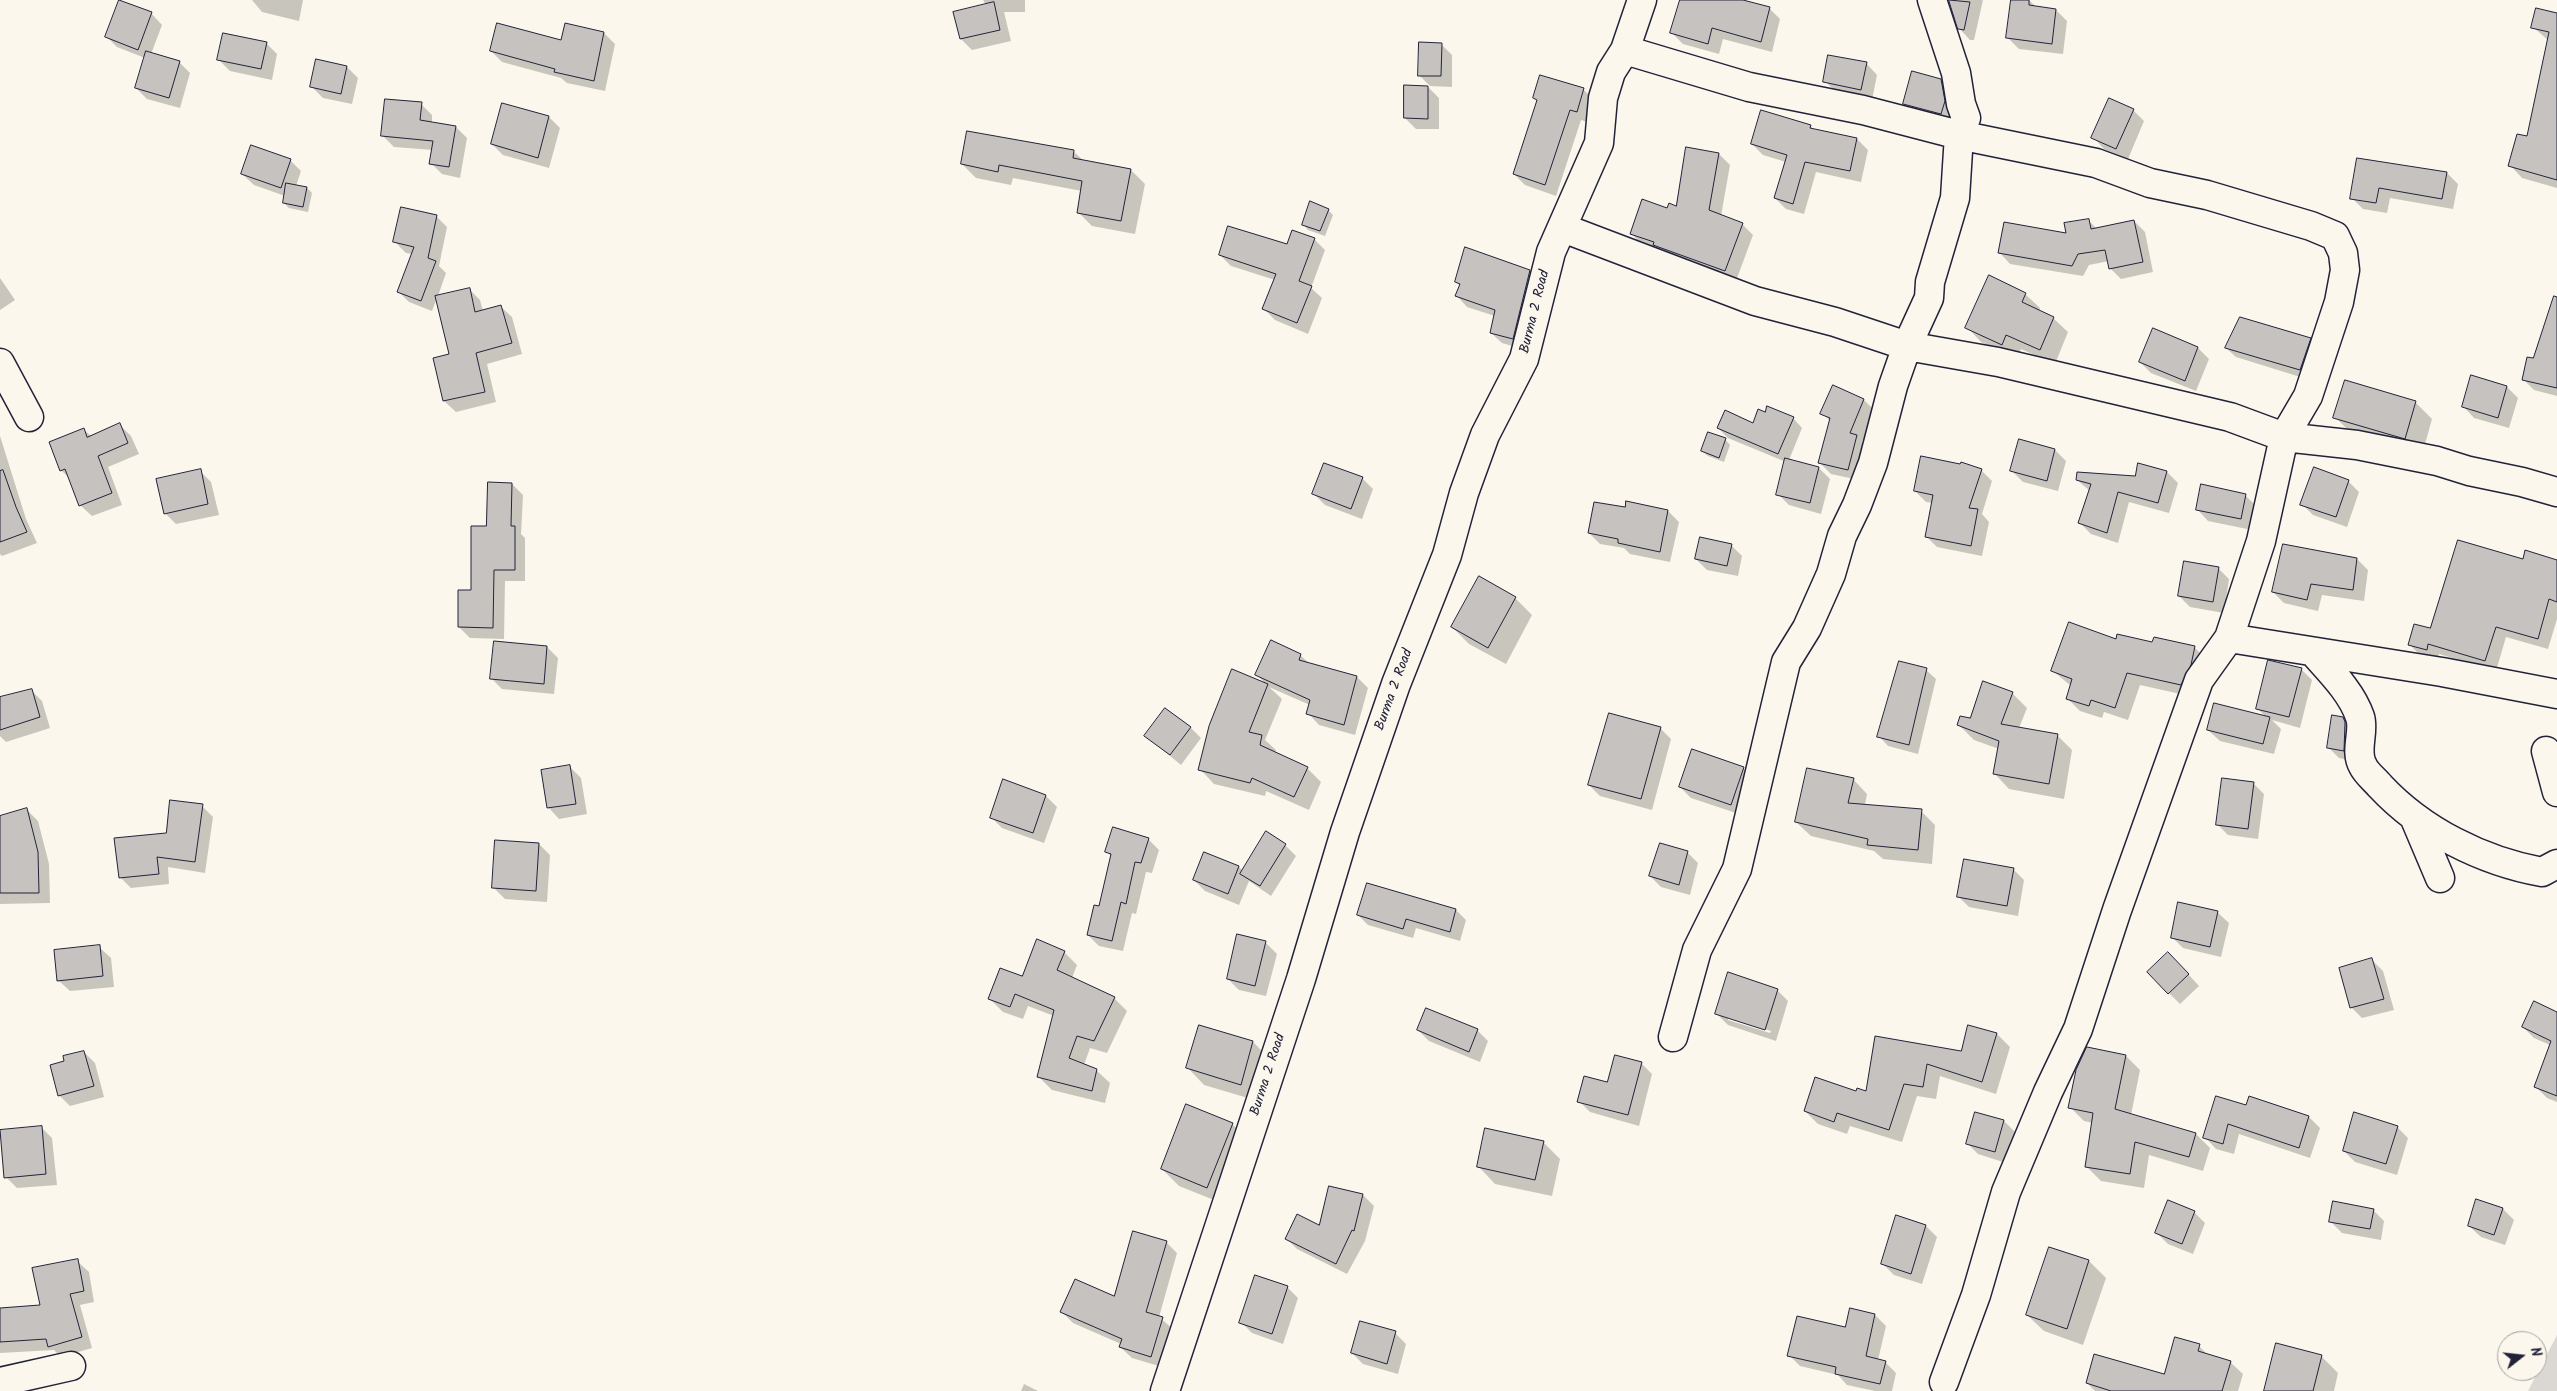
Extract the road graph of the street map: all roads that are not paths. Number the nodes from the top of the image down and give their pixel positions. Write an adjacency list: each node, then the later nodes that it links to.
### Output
1 (1642, 0): 3 (street, Burma 2 Road)
2 (1932, 0): 4 (street)
3 (1625, 50): 4 (street); 5 (street, Burma 2 Road)
4 (1959, 135): 6 (street); 9 (street)
5 (1563, 228): 6 (street); 23 (street, Burma 2 Road)
6 (1908, 346): 9 (street); 19 (street)
7 (0, 363): 8 (street)
8 (29, 417)
9 (2284, 437): 10 (street); 11 (street)
10 (2557, 492)
11 (2229, 638): 12 (street); 22 (street)
12 (2314, 653): 13 (street); 16 (street)
13 (2557, 694)
14 (2546, 751): 15 (street)
15 (2557, 792)
16 (2416, 819): 17 (street); 18 (street)
17 (2557, 864)
18 (2440, 878)
19 (1673, 1038)
20 (71, 1366): 21 (street)
21 (0, 1382)
22 (1944, 1382)
23 (1165, 1391)

